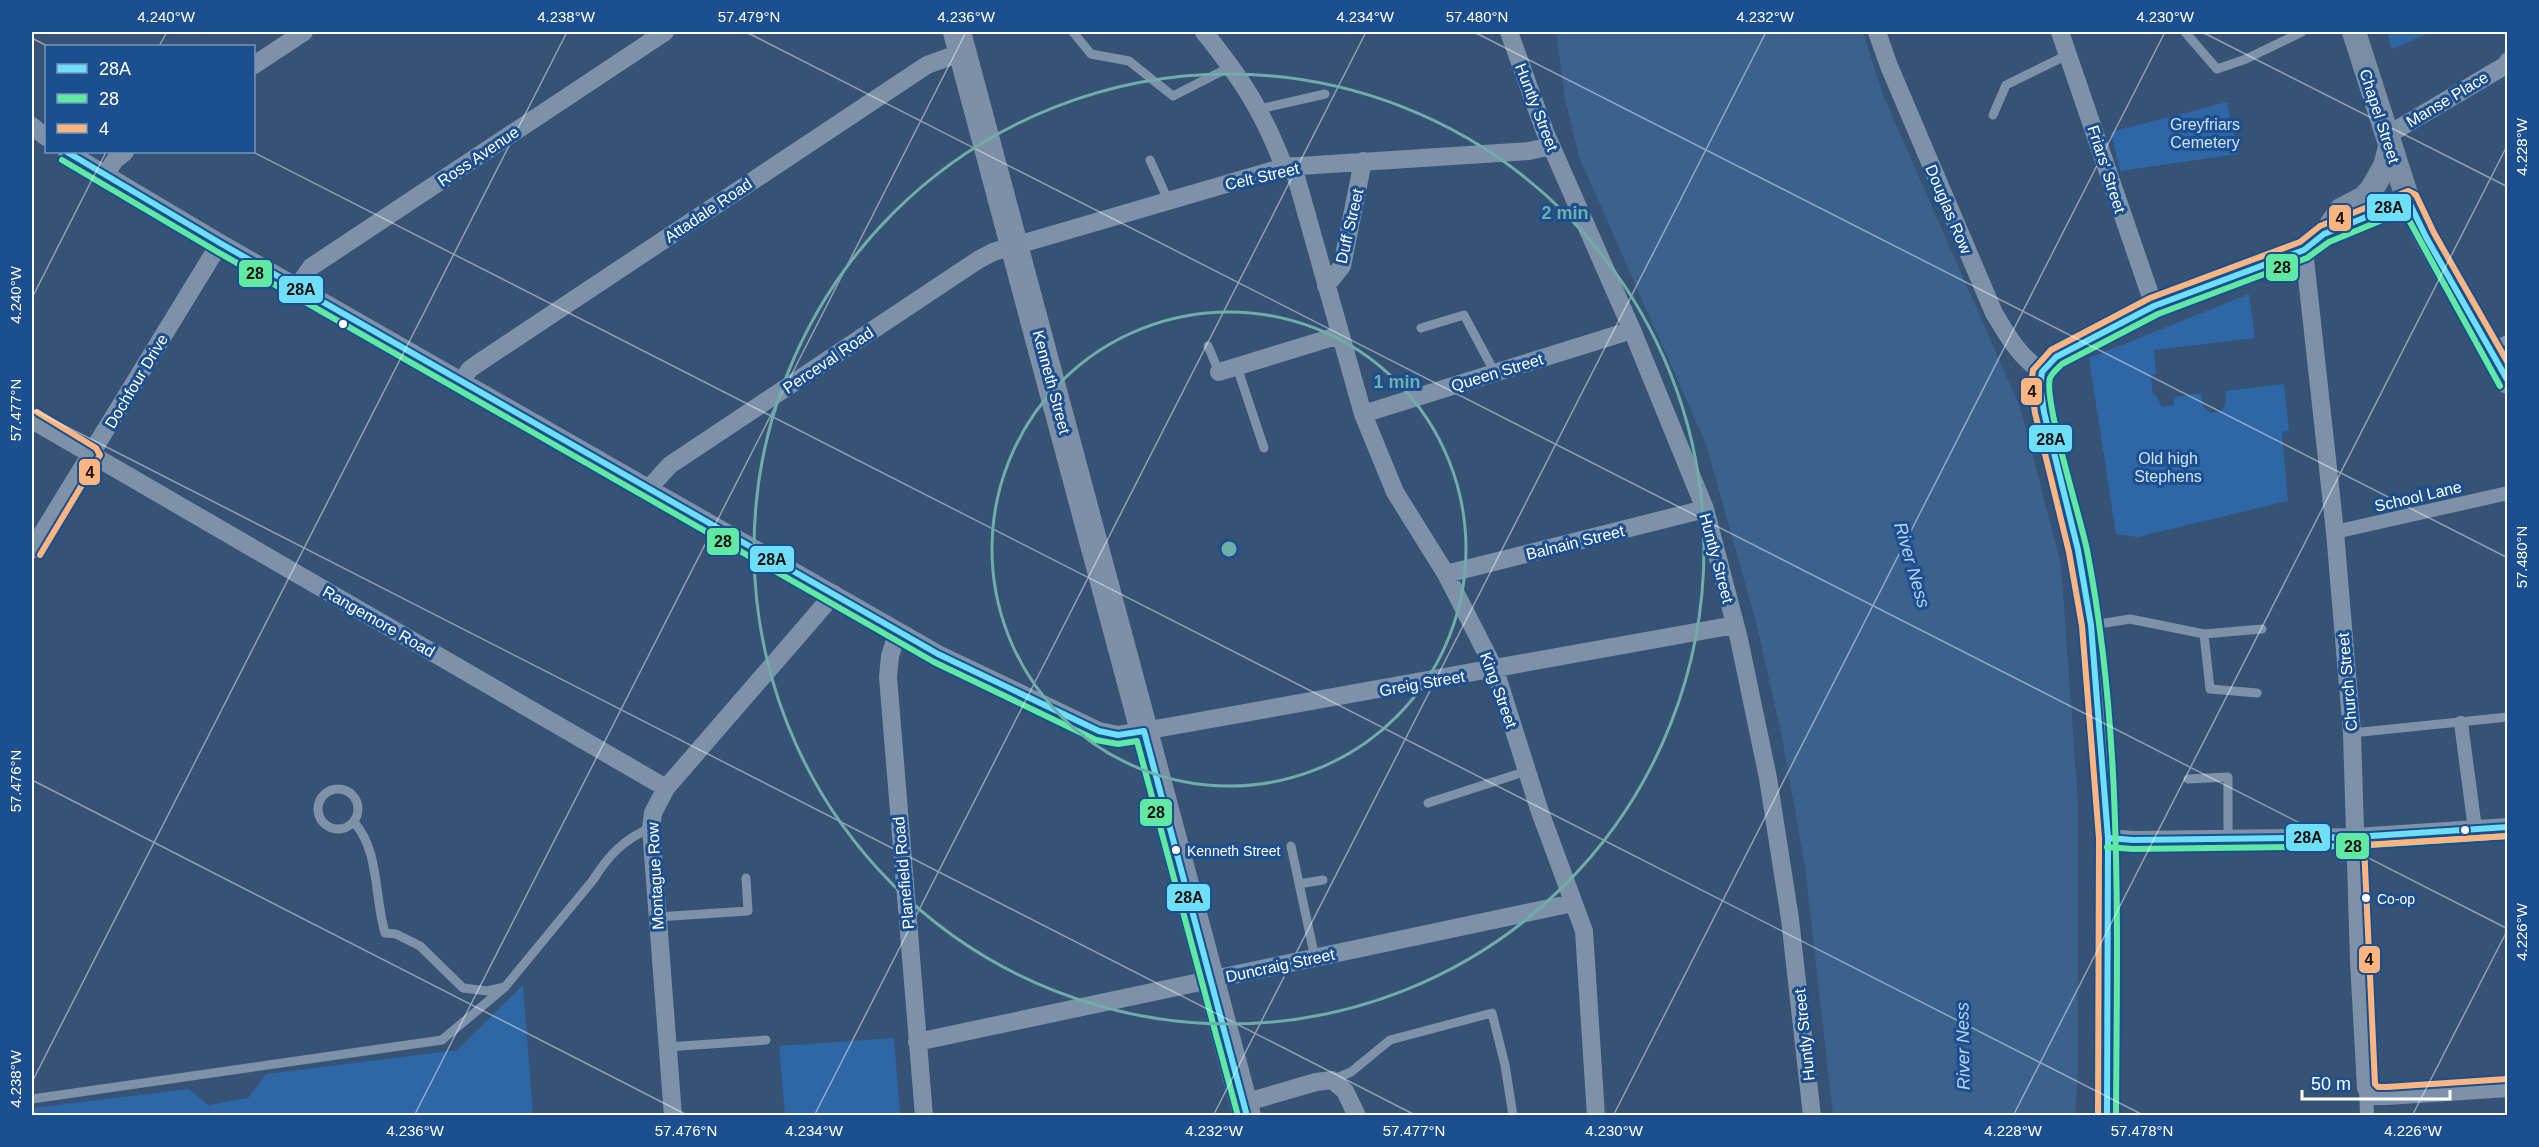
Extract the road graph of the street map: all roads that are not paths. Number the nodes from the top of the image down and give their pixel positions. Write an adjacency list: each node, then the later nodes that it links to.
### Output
1 (304, 32): 14 (street)
2 (665, 32): 35 (street, Ross Avenue)
3 (1072, 32): 15 (lane)
4 (1204, 32): 15 (street, King Street)
5 (1509, 32): 22 (street, Huntly Street)
6 (1877, 32): 45 (street, Douglas Row)
7 (2060, 32): 12 (street, Friars' Street)
8 (2185, 32): 9 (lane)
9 (2302, 32)
10 (2354, 32): 21 (main road, Chapel Street)
11 (960, 42): 33 (highway, Kenneth Street); 47 (street, Attadale Road)
12 (2069, 54): 18 (lane); 37 (street, Friars' Street)
13 (2508, 61): 21 (street, Manse Place)
14 (255, 64)
15 (1232, 66): 17 (street, King Street)
16 (1325, 94): 17 (lane)
17 (1260, 110): 27 (street, King Street)
18 (1993, 115)
19 (32, 126): 20 (street)
20 (45, 136)
21 (2388, 141): 30 (main road, Chapel Street); 31 (main road)
22 (1551, 146): 26 (street, Celt Street); 39 (street, Huntly Street)
23 (70, 153): 28 (street, Greig Street)
24 (123, 153): 28 (street)
25 (1150, 160): 29 (lane)
26 (1363, 161): 27 (street, Celt Street); 36 (street, Duff Street)
27 (1288, 167): 29 (street, Celt Street); 36 (street, King Street)
28 (106, 174): 32 (street, Greig Street)
29 (1168, 200): 33 (street, Celt Street)
30 (2408, 200): 31 (main road); 41 (main road, Chapel Street)
31 (2324, 234): 34 (main road)
32 (220, 243): 35 (street, Greig Street); 52 (street, Dochfour Drive)
33 (1016, 245): 53 (street, Perceval Road); 69 (highway, Kenneth Street)
34 (2304, 250): 37 (main road); 56 (street, Church Street)
35 (298, 286): 47 (street, Greig Street)
36 (1326, 286): 40 (street, King Street)
37 (2154, 306): 45 (main road)
38 (1421, 328): 46 (lane)
39 (1632, 330): 46 (street, Queen Street); 55 (street, Huntly Street)
40 (1340, 336): 43 (street); 49 (street, King Street)
41 (2499, 343): 48 (main road, Chapel Street)
42 (1208, 346): 44 (lane)
43 (1237, 367): 44 (street); 51 (lane)
44 (1219, 372)
45 (2042, 372): 61 (main road)
46 (1495, 373): 49 (street, Queen Street)
47 (462, 380): 53 (street, Greig Street)
48 (2508, 382)
49 (1363, 414): 58 (street, King Street)
50 (32, 420): 52 (street, Rangemore Road)
51 (1264, 448)
52 (91, 455): 57 (street, Dochfour Drive); 73 (street, Rangemore Road)
53 (649, 488): 59 (street, Greig Street)
54 (2508, 493): 56 (street, School Lane)
55 (1705, 509): 58 (street, Balnain Street); 60 (street, Huntly Street)
56 (2335, 532): 70 (street, Church Street)
57 (32, 550)
58 (1446, 574): 65 (street, King Street)
59 (834, 594): 63 (street, Greig Street); 73 (street, Montague Row)
60 (1735, 625): 65 (street, Greig Street); 104 (street, Huntly Street)
61 (2091, 625): 64 (lane); 80 (main road)
62 (2262, 629): 64 (lane)
63 (898, 631): 69 (street, Greig Street); 92 (street, Planefield Road)
64 (2204, 634): 66 (lane)
65 (1495, 670): 69 (street, Greig Street); 71 (street, King Street)
66 (2257, 693)
67 (2508, 717): 68 (lane)
68 (2461, 723): 70 (lane); 78 (street)
69 (1144, 731): 89 (highway, Kenneth Street)
70 (2352, 733): 79 (street, Church Street)
71 (1527, 771): 74 (lane); 86 (street, King Street)
72 (2188, 779): 81 (lane)
73 (666, 788): 77 (street, Montague Row)
74 (1428, 803)
75 (354, 822): 75 (lane); 90 (lane)
76 (2508, 827): 78 (street)
77 (651, 828): 87 (street, Montague Row); 90 (lane)
78 (2475, 830): 79 (street)
79 (2355, 837): 81 (street); 95 (street, Church Street)
80 (2108, 838): 81 (street); 105 (main road)
81 (2228, 839)
82 (1292, 846): 85 (lane)
83 (746, 878): 87 (lane)
84 (1323, 880): 85 (lane)
85 (1299, 884): 88 (lane)
86 (1573, 903): 88 (street, Duncraig Street); 103 (street, King Street)
87 (657, 917): 93 (street, Montague Row)
88 (1314, 958): 89 (street, Duncraig Street)
89 (1210, 980): 92 (street, Duncraig Street); 98 (highway, Kenneth Street)
90 (505, 987): 97 (lane)
91 (766, 1040): 93 (lane)
92 (917, 1042): 100 (street, Planefield Road)
93 (667, 1047): 99 (street, Montague Row)
94 (1332, 1080): 98 (street); 101 (street); 102 (lane)
95 (2366, 1088): 96 (street); 106 (street, Church Street)
96 (2508, 1088)
97 (32, 1099)
98 (1245, 1109)
99 (673, 1116)
100 (924, 1116)
101 (1357, 1116)
102 (1513, 1116)
103 (1596, 1116)
104 (1812, 1116)
105 (2107, 1116)
106 (2367, 1116)

